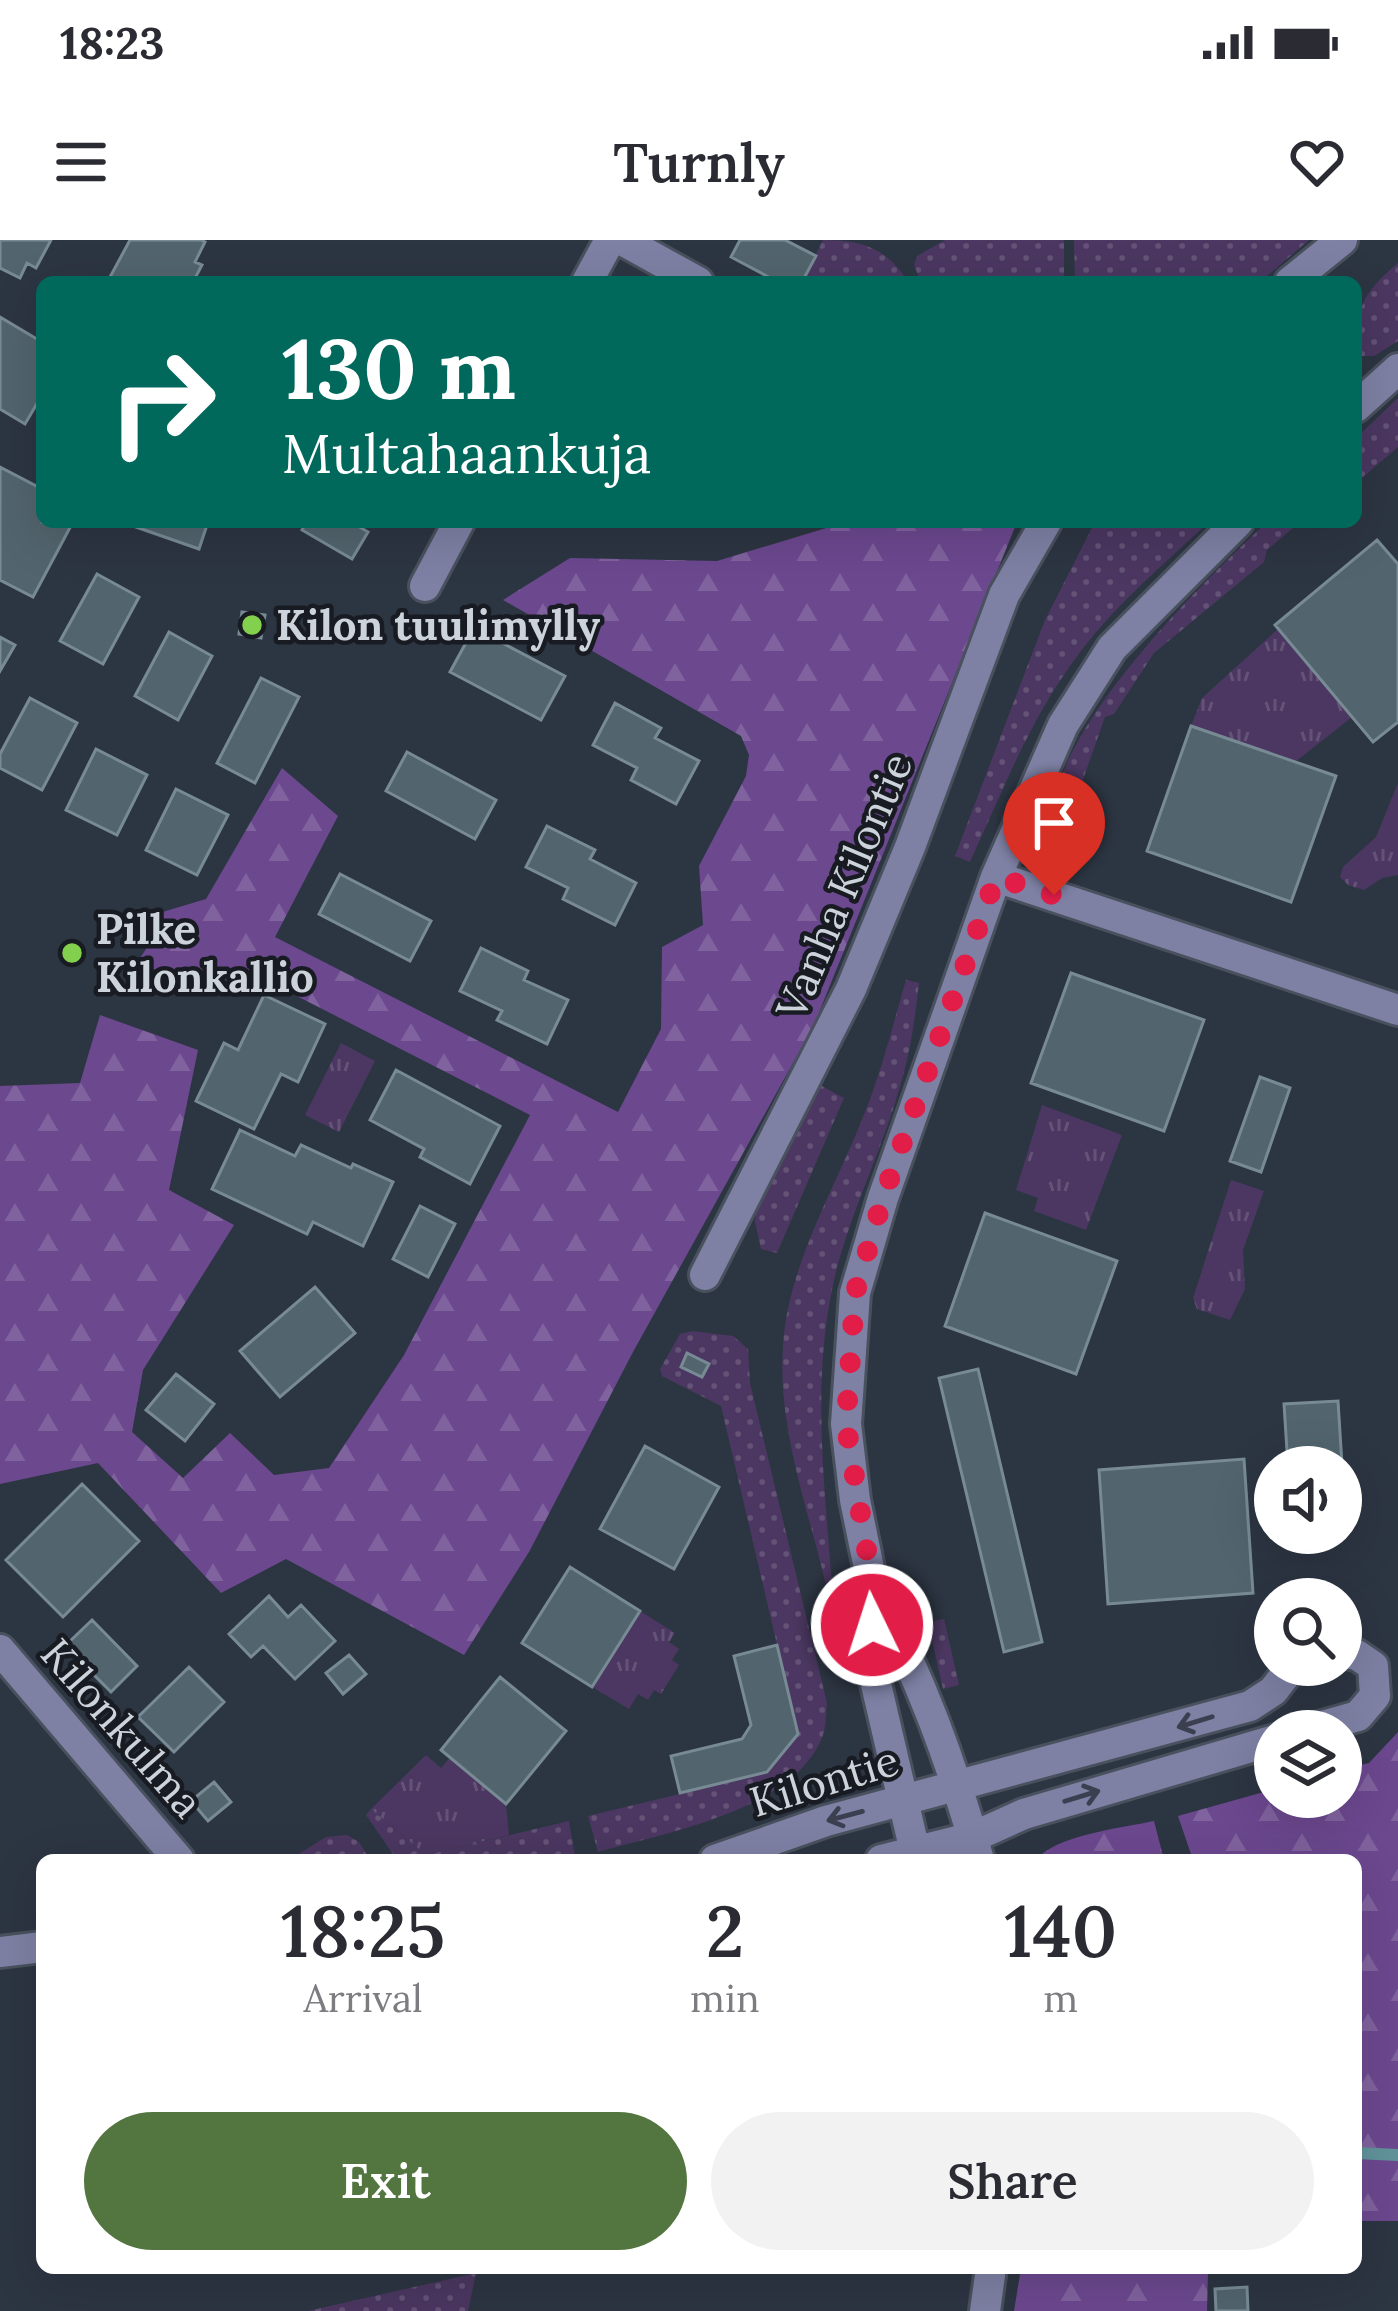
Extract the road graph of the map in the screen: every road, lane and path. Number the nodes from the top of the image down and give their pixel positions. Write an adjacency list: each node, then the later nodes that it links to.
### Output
1 (610, 240): 4 (street)
2 (622, 240): 5 (street)
3 (1342, 240): 6 (street)
4 (590, 276)
5 (687, 276)
6 (1297, 276)
7 (1398, 369): 8 (street)
8 (1362, 401)
9 (456, 528): 12 (street)
10 (1043, 528): 15 (street, Vanha Kilontie)
11 (1232, 528): 13 (street)
12 (425, 586)
13 (996, 877): 14 (street); 16 (street)
14 (1398, 1010)
15 (704, 1275)
16 (872, 1583): 26 (street); 27 (street)
17 (0, 1650): 29 (street, Kilonkulma)
18 (1362, 1658): 21 (street)
19 (1276, 1686): 20 (street)
20 (1250, 1706): 22 (street); 23 (street, Kilontie, one-way to 23)
21 (1362, 1711)
22 (1254, 1714)
23 (1139, 1739): 25 (street); 26 (street, Kilontie)
24 (1254, 1746): 25 (street)
25 (1154, 1774): 28 (street, one-way to 25)
26 (958, 1786): 27 (street, Kilontie); 28 (street)
27 (901, 1801): 30 (street, Kilontie, one-way to 30); 31 (street)
28 (976, 1848): 32 (street)
29 (174, 1854)
30 (732, 1854)
31 (915, 1854)
32 (931, 1854)
33 (36, 1948): 34 (street)
34 (0, 1952)
35 (991, 2274): 36 (street)
36 (986, 2311)

